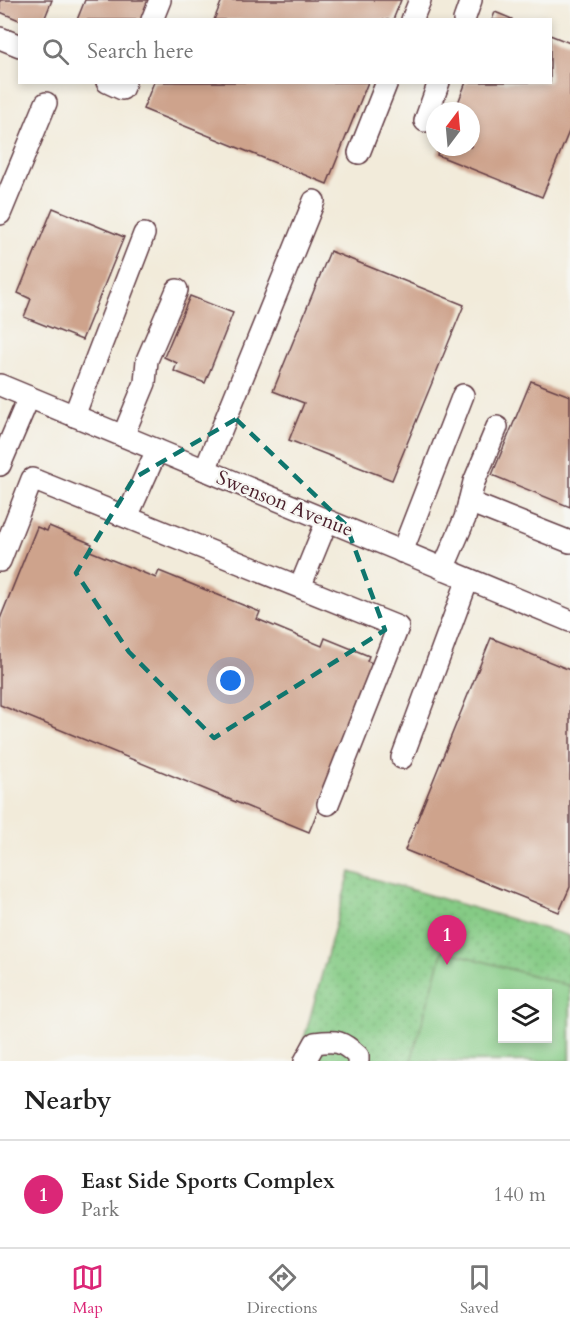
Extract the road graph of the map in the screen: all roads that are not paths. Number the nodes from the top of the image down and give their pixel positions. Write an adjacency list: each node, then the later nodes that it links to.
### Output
1 (160, 0): 4 (street)
2 (420, 0): 5 (street)
3 (471, 0): 6 (street)
4 (153, 18)
5 (413, 18)
6 (465, 18)
7 (0, 38): 8 (street)
8 (18, 45)
9 (111, 84): 10 (street)
10 (124, 84)
11 (386, 84): 15 (street)
12 (438, 84): 14 (street)
13 (46, 103): 17 (street)
14 (424, 121)
15 (359, 153)
16 (314, 201): 28 (street)
17 (0, 214)
18 (144, 234): 23 (street)
19 (177, 290): 25 (street)
20 (0, 385): 22 (street, Swenson Avenue)
21 (463, 395): 33 (street)
22 (29, 397): 23 (street, Swenson Avenue); 27 (street)
23 (74, 416): 25 (street, Swenson Avenue)
24 (497, 427): 29 (street)
25 (123, 436): 26 (street, Swenson Avenue)
26 (157, 450): 28 (street, Swenson Avenue); 30 (street)
27 (0, 465)
28 (205, 470): 31 (street, Swenson Avenue)
29 (469, 502): 32 (street); 35 (street)
30 (127, 517): 34 (street); 37 (street)
31 (327, 521): 33 (street, Swenson Avenue); 37 (street)
32 (570, 542)
33 (402, 552): 35 (street, Swenson Avenue)
34 (0, 561)
35 (443, 569): 36 (street, Swenson Avenue)
36 (468, 579): 38 (street, Swenson Avenue); 39 (street)
37 (300, 587): 40 (street)
38 (570, 621)
39 (402, 758)
40 (328, 804)
41 (305, 1061): 42 (street)
42 (358, 1061)

